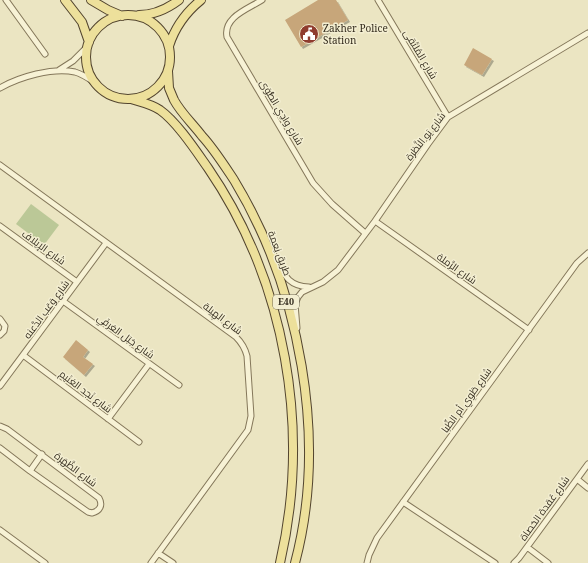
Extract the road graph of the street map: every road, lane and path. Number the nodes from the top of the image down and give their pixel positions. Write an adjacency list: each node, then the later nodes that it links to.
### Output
1 (6, 0): 13 (street)
2 (65, 0): 11 (main road)
3 (91, 0): 8 (main road)
4 (179, 0): 9 (main road)
5 (201, 0): 12 (main road)
6 (262, 0): 24 (street, شارع وادِي الطُّوَى)
7 (378, 0): 19 (street, شارع المُلتَقى)
8 (122, 16): 9 (main road); 11 (main road)
9 (134, 16): 12 (main road)
10 (588, 33): 19 (street, شارع يَو النَّظرة)
11 (88, 45): 14 (street); 16 (main road)
12 (169, 46): 15 (main road)
13 (45, 54)
14 (58, 70): 16 (street); 17 (street)
15 (168, 71): 18 (main road); 23 (main road, طريق نِعمة / E40)
16 (94, 82): 18 (main road)
17 (0, 88)
18 (131, 99): 54 (main road, E40)
19 (448, 117): 21 (street, شارع يَو النَّظرة)
20 (0, 165): 25 (street, شارع الهِيلة)
21 (375, 220): 24 (street, شارع يَو النَّظرة); 31 (street, شارع الرَّملة)
22 (0, 226): 27 (street, شارع الإيلاف)
23 (260, 231): 28 (street); 34 (main road, طريق نِعمة / E40)
24 (365, 233): 28 (street, شارع يَو النَّظرة)
25 (106, 243): 27 (street, شارع وَعَب الدَّعنه); 50 (street, شارع الهِيلة)
26 (588, 253): 31 (street, شارع طَوِي أم الظِّبا)
27 (77, 282): 29 (street, شارع وَعَب الدَّعنه)
28 (310, 287): 34 (street, شارع يَو النَّظرة)
29 (63, 301): 33 (street, شارع وَعَب الدَّعنه); 35 (street, شارع جَبَل العَرفَي)
30 (0, 319): 32 (street)
31 (529, 330): 47 (street, شارع طَوِي أم الظِّبا)
32 (0, 335)
33 (23, 355): 37 (street, شارع وَعَب الدَّعنه); 38 (street, شارع نَجد الغنَيم)
34 (300, 363): 55 (main road, طريق نِعمة / E40)
35 (149, 364): 36 (street, شارع جَبَل العَرفَي); 38 (street)
36 (179, 385)
37 (0, 386)
38 (108, 419): 40 (street, شارع نَجد الغنَيم)
39 (0, 426): 42 (street, شارع الظَّهَرة)
40 (139, 442)
41 (0, 448): 44 (street, شارع الظَّهَرة)
42 (42, 454): 44 (street, شارع الظَّهَرة); 44 (street, شارع الظَّهَرة)
43 (588, 464): 45 (street, شارع عُقدة الحَصاة)
44 (30, 471)
45 (576, 479): 46 (street); 49 (street, شارع عُقدة الحَصاة)
46 (588, 488)
47 (403, 502): 56 (street, شارع طَوِي أم الظِّبا); 57 (street)
48 (0, 530): 51 (street)
49 (527, 547): 58 (street, شارع عُقدة الحَصاة); 59 (street)
50 (158, 553): 52 (street, شارع الهِيلة); 53 (street)
51 (45, 563)
52 (151, 563)
53 (173, 563)
54 (280, 563)
55 (295, 563)
56 (367, 563)
57 (495, 563)
58 (514, 563)
59 (548, 563)

